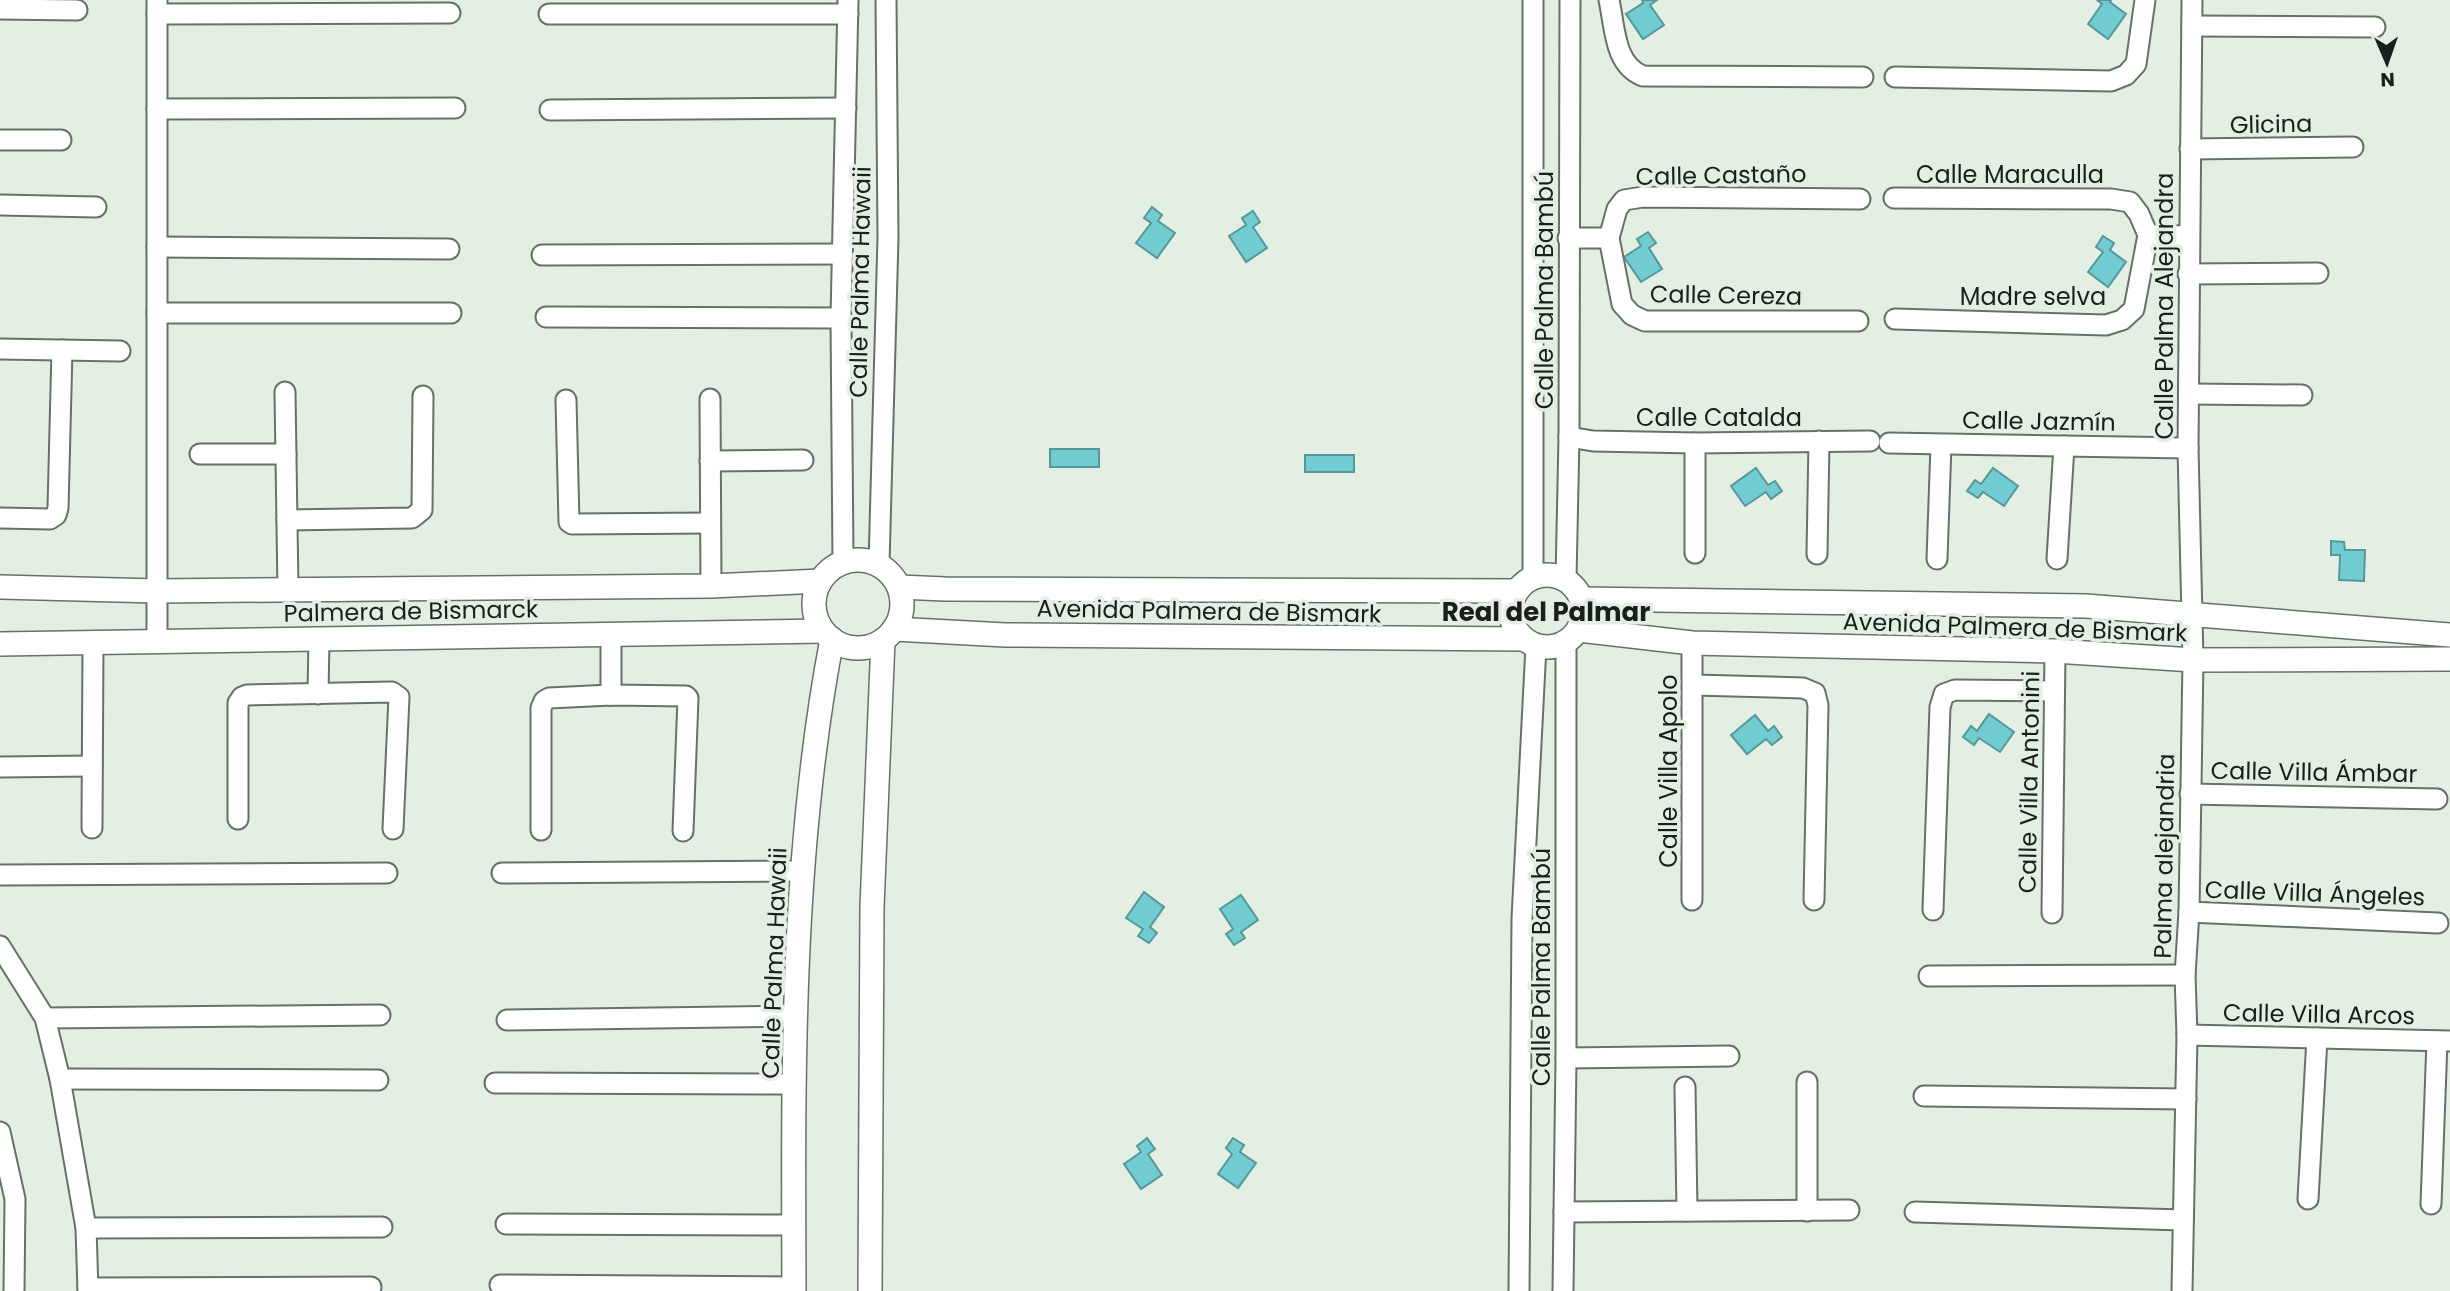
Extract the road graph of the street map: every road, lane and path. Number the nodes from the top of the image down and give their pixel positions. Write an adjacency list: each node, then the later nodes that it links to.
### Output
1 (886, 0): 73 (street, Calle Palma Hawaii)
2 (1533, 0): 76 (street, Calle Palma Bambú)
3 (1570, 0): 31 (street, Calle Palma Bambú)
4 (1609, 0): 15 (street)
5 (2145, 0): 16 (street)
6 (2192, 0): 13 (street, Calle Palma Alejandra)
7 (157, 7): 11 (street); 19 (street)
8 (848, 7): 12 (street); 18 (street, Calle Palma Hawaii)
9 (0, 9): 10 (street)
10 (77, 10)
11 (450, 13)
12 (549, 13)
13 (2192, 26): 14 (street); 24 (street, Calle Palma Alejandra)
14 (2375, 27)
15 (1863, 77)
16 (1895, 77)
17 (455, 108): 19 (street)
18 (846, 108): 20 (street); 35 (street, Calle Palma Hawaii)
19 (157, 109): 33 (street)
20 (550, 110)
21 (0, 140): 22 (street)
22 (61, 140)
23 (2353, 147): 24 (street, Glicina)
24 (2190, 149): 30 (street, Calle Palma Alejandra)
25 (1894, 198): 29 (street, Calle Maraculla)
26 (1860, 199): 32 (street, Calle Castaño)
27 (0, 205): 28 (street)
28 (96, 207)
29 (2148, 235): 30 (street); 43 (street, Madre selva)
30 (2189, 236): 38 (street, Calle Palma Alejandra)
31 (1568, 238): 32 (street); 54 (street, Calle Palma Bambú)
32 (1609, 238): 44 (street, Calle Cereza)
33 (157, 247): 34 (street); 39 (street)
34 (449, 249)
35 (842, 254): 36 (street); 42 (street, Calle Palma Hawaii)
36 (542, 255)
37 (2318, 273): 38 (street)
38 (2188, 274): 49 (street, Calle Palma Alejandra)
39 (157, 313): 40 (street); 81 (street)
40 (451, 313)
41 (546, 317): 42 (street)
42 (841, 318): 72 (street, Calle Palma Hawaii)
43 (1895, 319)
44 (1858, 321)
45 (0, 349): 46 (street)
46 (62, 350): 47 (street); 65 (street)
47 (120, 351)
48 (285, 392): 62 (street)
49 (2189, 394): 50 (street); 60 (street, Calle Palma Alejandra)
50 (2302, 395)
51 (423, 396): 66 (street)
52 (710, 398): 64 (street)
53 (566, 400): 67 (street)
54 (1569, 437): 57 (street, Calle Catalda); 74 (street, Calle Palma Bambú)
55 (1819, 440): 56 (street, Calle Catalda); 57 (street, Calle Catalda); 69 (street)
56 (1879, 442): 58 (street, Calle Jazmín)
57 (1695, 443): 68 (street)
58 (1941, 445): 59 (street, Calle Jazmín); 70 (street)
59 (2064, 446): 60 (street, Calle Jazmín); 71 (street)
60 (2188, 448): 83 (street, Calle Palma Alejandra)
61 (200, 454): 62 (street)
62 (286, 454): 66 (street)
63 (803, 460): 64 (street)
64 (710, 461): 67 (street)
65 (0, 518)
66 (287, 520): 80 (street)
67 (710, 523): 77 (street)
68 (1695, 553)
69 (1817, 554)
70 (1937, 559)
71 (2057, 559)
72 (843, 562): 73 (street); 75 (street)
73 (879, 564): 79 (street)
74 (1566, 579): 76 (street); 82 (street)
75 (820, 582): 77 (street, Palmera de Bismarck); 85 (street)
76 (1525, 584): 79 (street, Avenida Palmera de Bismark); 91 (street)
77 (711, 586): 80 (street, Palmera de Bismarck)
78 (0, 587): 81 (street, Palmera de Bismarck)
79 (899, 587): 86 (street)
80 (288, 590): 81 (street, Palmera de Bismarck)
81 (158, 592): 90 (street)
82 (1582, 599): 83 (street, Avenida Palmera de Bismark); 88 (street)
83 (2191, 613): 87 (street, Avenida Palmera de Bismark); 97 (street, Palma alejandria)
84 (611, 634): 85 (street, Palmera de Bismarck); 89 (street, Palmera de Bismarck); 101 (street)
85 (827, 635): 86 (street); 111 (street, Calle Palma Hawaii)
86 (888, 635): 91 (street, Avenida Palmera de Bismark); 159 (street)
87 (2450, 635)
88 (1572, 636): 91 (street); 93 (street, Avenida Palmera de Bismark); 132 (street, Calle Palma Bambú)
89 (319, 639): 90 (street, Palmera de Bismarck); 100 (street)
90 (157, 642): 92 (street, Palmera de Bismarck)
91 (1529, 642): 160 (street, Calle Palma Bambú)
92 (93, 643): 94 (street, Palmera de Bismarck); 102 (street)
93 (1692, 643): 95 (street, Avenida Palmera de Bismark); 98 (street, Calle Villa Apolo)
94 (0, 644)
95 (2055, 652): 97 (street, Avenida Palmera de Bismark); 99 (street, Calle Villa Antonini)
96 (2450, 659): 97 (street, Avenida Palmera de Bismark)
97 (2193, 660): 104 (street, Palma alejandria)
98 (1694, 685): 115 (street, Calle Villa Apolo); 116 (street)
99 (2054, 691): 117 (street); 119 (street, Calle Villa Antonini)
100 (318, 694): 106 (street); 108 (street)
101 (611, 695): 109 (street); 110 (street)
102 (92, 766): 103 (street); 107 (street)
103 (0, 767)
104 (2190, 794): 105 (street, Calle Villa Ámbar); 118 (street, Palma alejandria)
105 (2437, 799)
106 (238, 820)
107 (92, 828)
108 (393, 829)
109 (541, 830)
110 (683, 831)
111 (801, 871): 113 (street); 125 (street, Calle Palma Hawaii)
112 (387, 873): 114 (street)
113 (502, 873)
114 (0, 875)
115 (1692, 900)
116 (1814, 900)
117 (1933, 910)
118 (2189, 912): 120 (street, Calle Villa Ángeles); 122 (street, Palma alejandria)
119 (2052, 913)
120 (2438, 923)
121 (0, 946): 126 (street)
122 (2185, 975): 123 (street); 128 (street, Palma alejandria)
123 (1929, 976)
124 (380, 1015): 126 (street)
125 (795, 1016): 127 (street); 137 (street, Calle Palma Hawaii)
126 (45, 1018): 133 (street)
127 (507, 1020)
128 (2187, 1035): 129 (street, Calle Villa Arcos); 140 (street, Palma alejandria)
129 (2317, 1038): 130 (street, Calle Villa Arcos); 142 (street)
130 (2443, 1041): 143 (street)
131 (1729, 1056): 132 (street)
132 (1566, 1058): 147 (street, Calle Palma Bambú)
133 (60, 1079): 134 (street); 153 (street)
134 (378, 1080)
135 (1807, 1082): 146 (street)
136 (495, 1083): 137 (street)
137 (795, 1084): 151 (street, Calle Palma Hawaii)
138 (1685, 1087): 145 (street)
139 (1924, 1096): 140 (street)
140 (2186, 1099): 149 (street)
141 (0, 1132): 158 (street)
142 (2308, 1199)
143 (2431, 1204)
144 (1849, 1210): 146 (street)
145 (1687, 1211): 146 (street); 147 (street)
146 (1807, 1211)
147 (1564, 1212): 161 (street, Calle Palma Bambú)
148 (1915, 1212): 149 (street)
149 (2183, 1220): 162 (street)
150 (506, 1224): 151 (street)
151 (794, 1225): 156 (street, Calle Palma Hawaii)
152 (382, 1227): 153 (street)
153 (86, 1228): 157 (street)
154 (500, 1285): 156 (street)
155 (371, 1287): 157 (street)
156 (794, 1289)
157 (88, 1290)
158 (14, 1291)
159 (870, 1291)
160 (1519, 1291)
161 (1563, 1291)
162 (2182, 1291)

